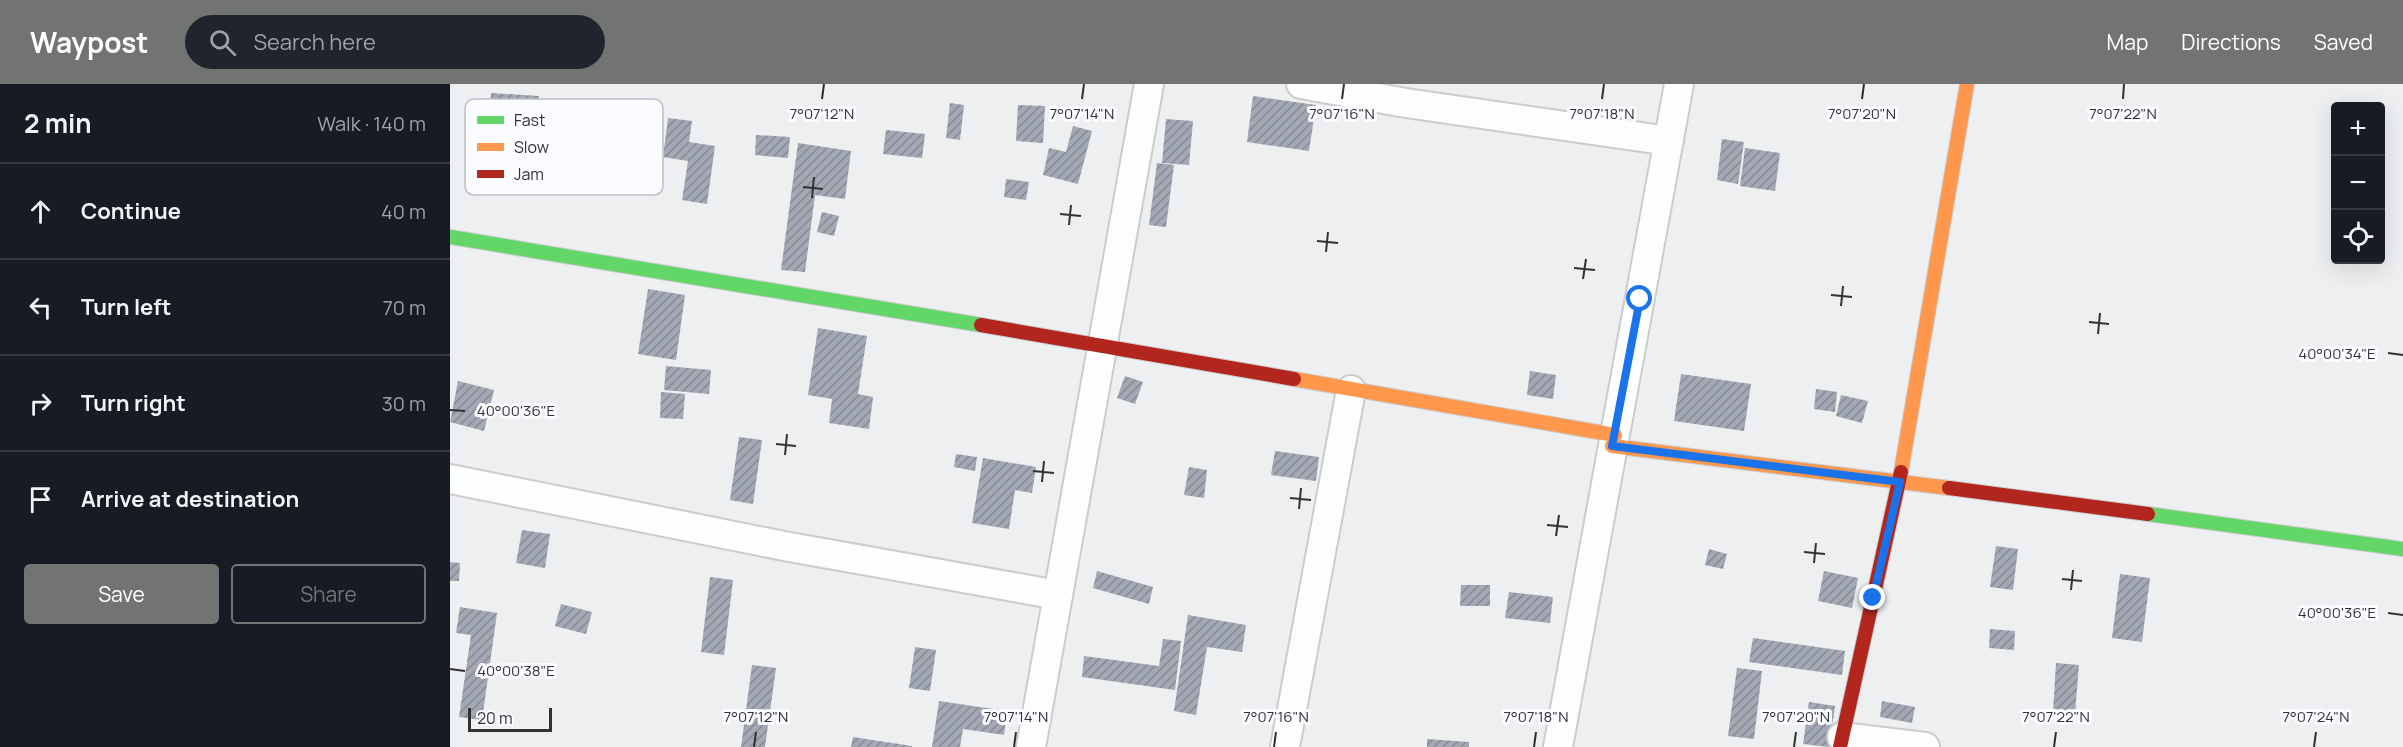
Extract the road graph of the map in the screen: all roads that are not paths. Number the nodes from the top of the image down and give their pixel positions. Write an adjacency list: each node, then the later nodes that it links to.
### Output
1 (1149, 84): 7 (street)
2 (1301, 84): 5 (street)
3 (1679, 84): 5 (street)
4 (1967, 84): 11 (street)
5 (1669, 141): 9 (street)
6 (450, 237): 7 (street)
7 (1102, 345): 8 (street); 13 (street)
8 (1351, 390): 9 (street); 16 (street)
9 (1614, 441): 11 (street); 17 (street)
10 (450, 478): 13 (street)
11 (1900, 482): 12 (street); 14 (street)
12 (2403, 549)
13 (1058, 595): 15 (street)
14 (1841, 742): 18 (street)
15 (1031, 747)
16 (1285, 747)
17 (1558, 747)
18 (1925, 747)

